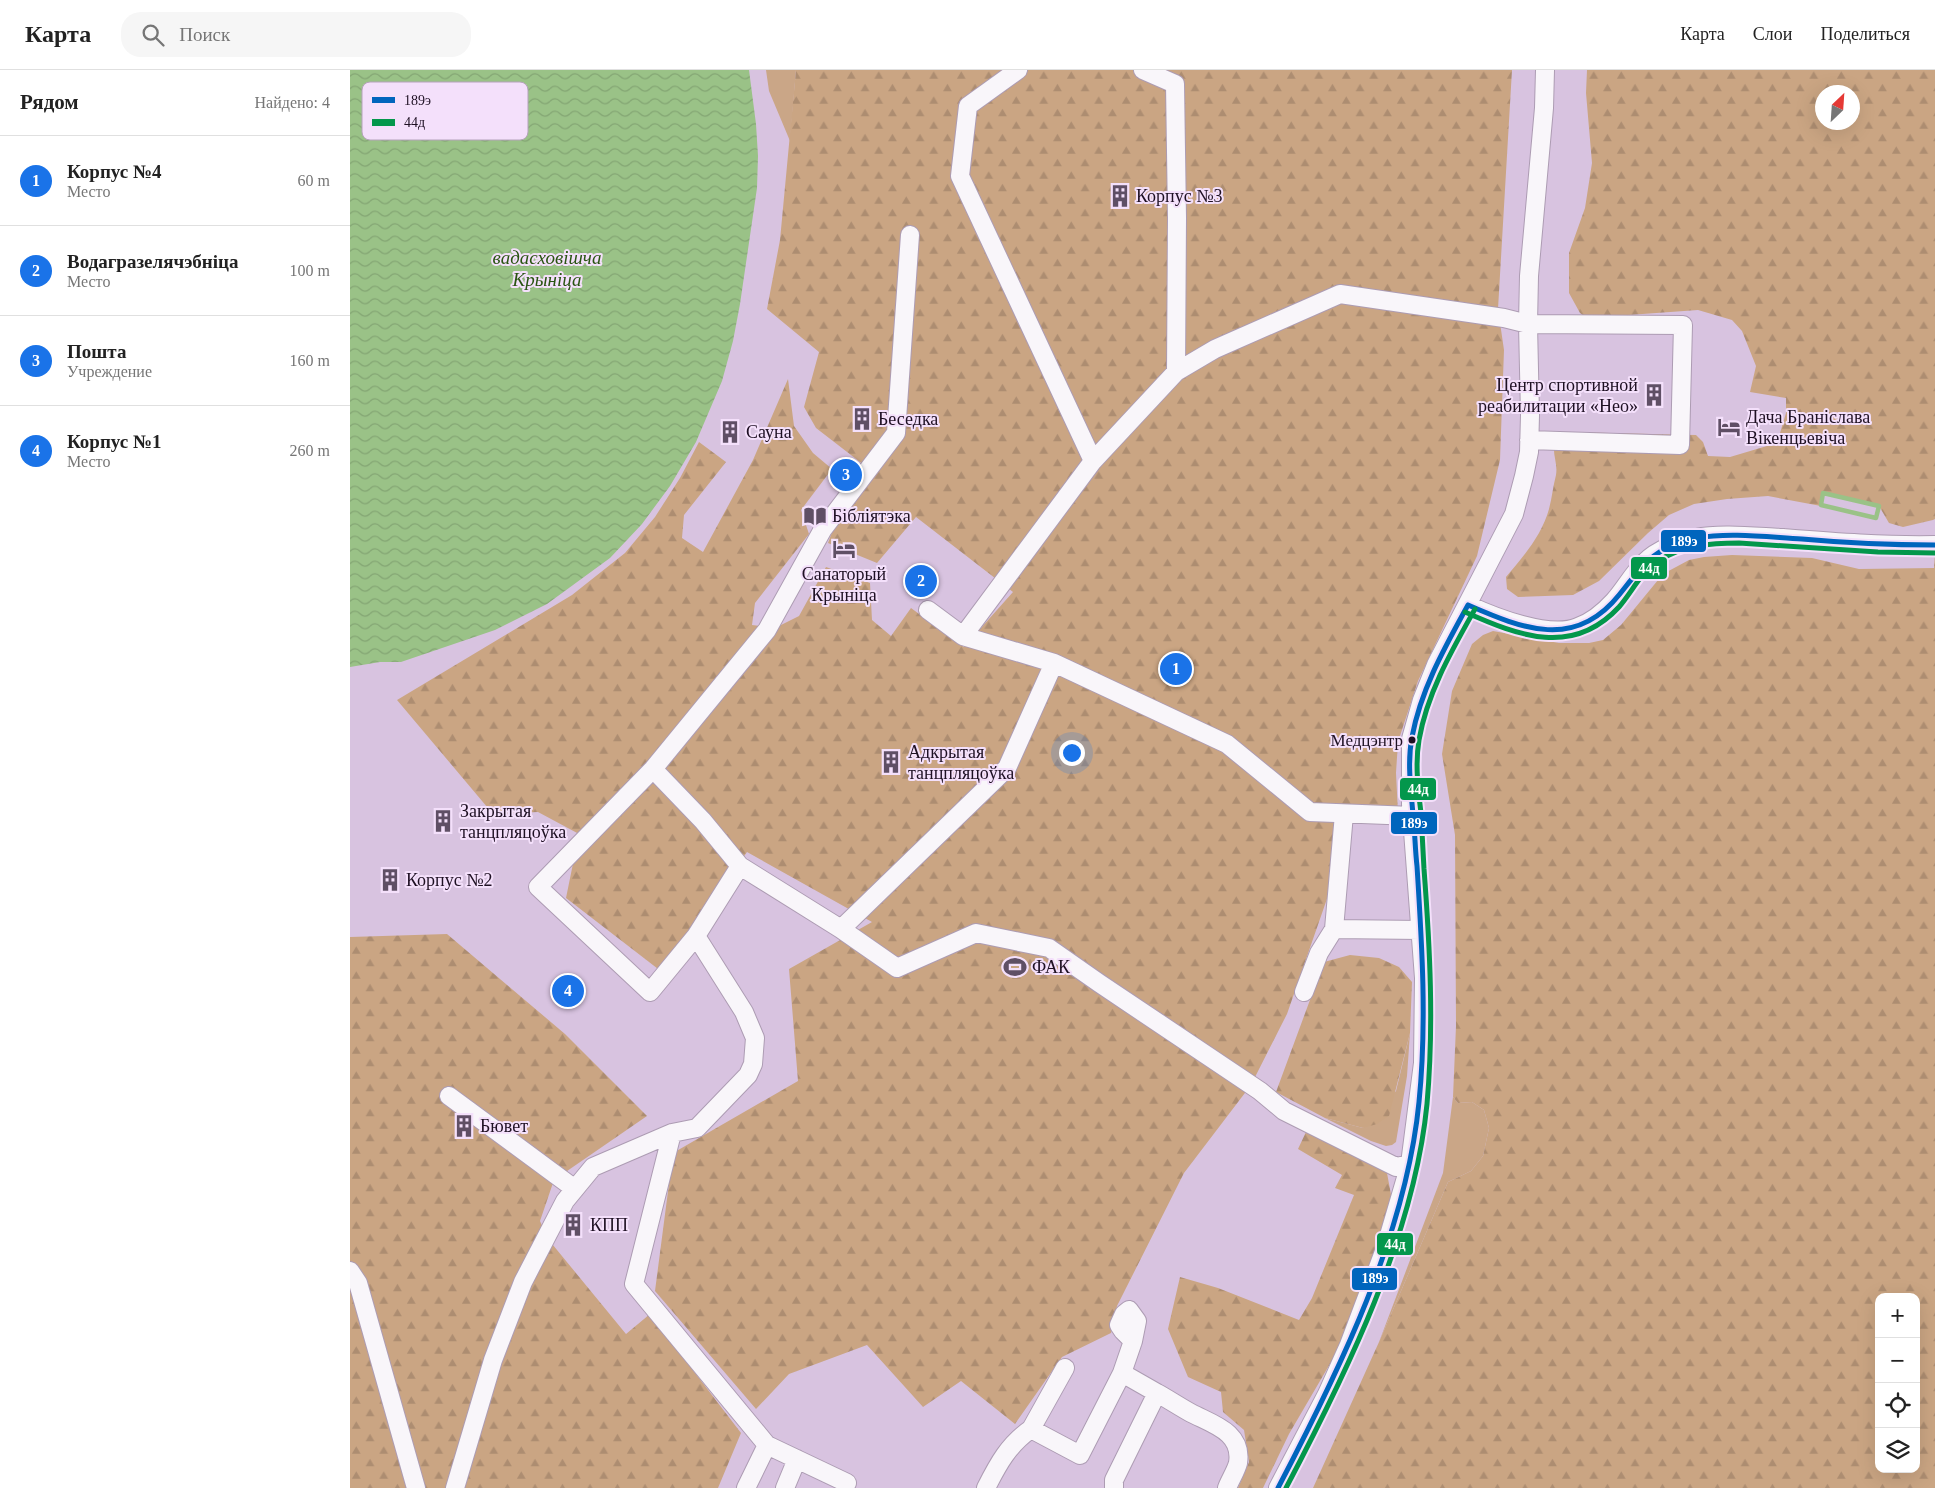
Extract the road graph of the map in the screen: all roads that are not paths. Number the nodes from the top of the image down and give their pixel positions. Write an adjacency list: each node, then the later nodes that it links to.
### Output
1 (1018, 70): 8 (street)
2 (1142, 70): 6 (street)
3 (1545, 70): 5 (street)
4 (910, 235): 14 (street)
5 (1528, 324): 6 (street); 7 (street); 7 (street)
6 (1176, 372): 8 (street)
7 (1529, 440): 10 (street)
8 (1093, 461): 12 (street)
9 (1935, 545): 10 (street)
10 (1468, 604): 16 (street)
11 (928, 610): 12 (street)
12 (963, 636): 13 (street)
13 (1054, 663): 15 (street); 19 (street)
14 (653, 768): 17 (street); 21 (street)
15 (1344, 814): 16 (street); 18 (street)
16 (1413, 816): 20 (street)
17 (740, 866): 19 (street); 21 (street)
18 (1334, 929): 20 (street); 22 (street)
19 (841, 930): 25 (street)
20 (1421, 930): 25 (street)
21 (696, 936): 24 (street)
22 (1304, 992)
23 (449, 1096): 26 (street)
24 (672, 1133): 26 (street); 33 (street)
25 (1410, 1164): 43 (street)
26 (574, 1189): 37 (street)
27 (350, 1271): 36 (street)
28 (1133, 1341): 30 (street)
29 (1065, 1368): 32 (street)
30 (1122, 1373): 31 (street); 32 (street)
31 (1157, 1393): 41 (street); 42 (street)
32 (1031, 1429): 40 (street)
33 (767, 1445): 34 (street); 38 (street)
34 (797, 1460): 35 (street); 39 (street)
35 (847, 1483)
36 (416, 1488)
37 (455, 1488)
38 (746, 1488)
39 (785, 1488)
40 (986, 1488)
41 (1114, 1488)
42 (1227, 1488)
43 (1278, 1488)

